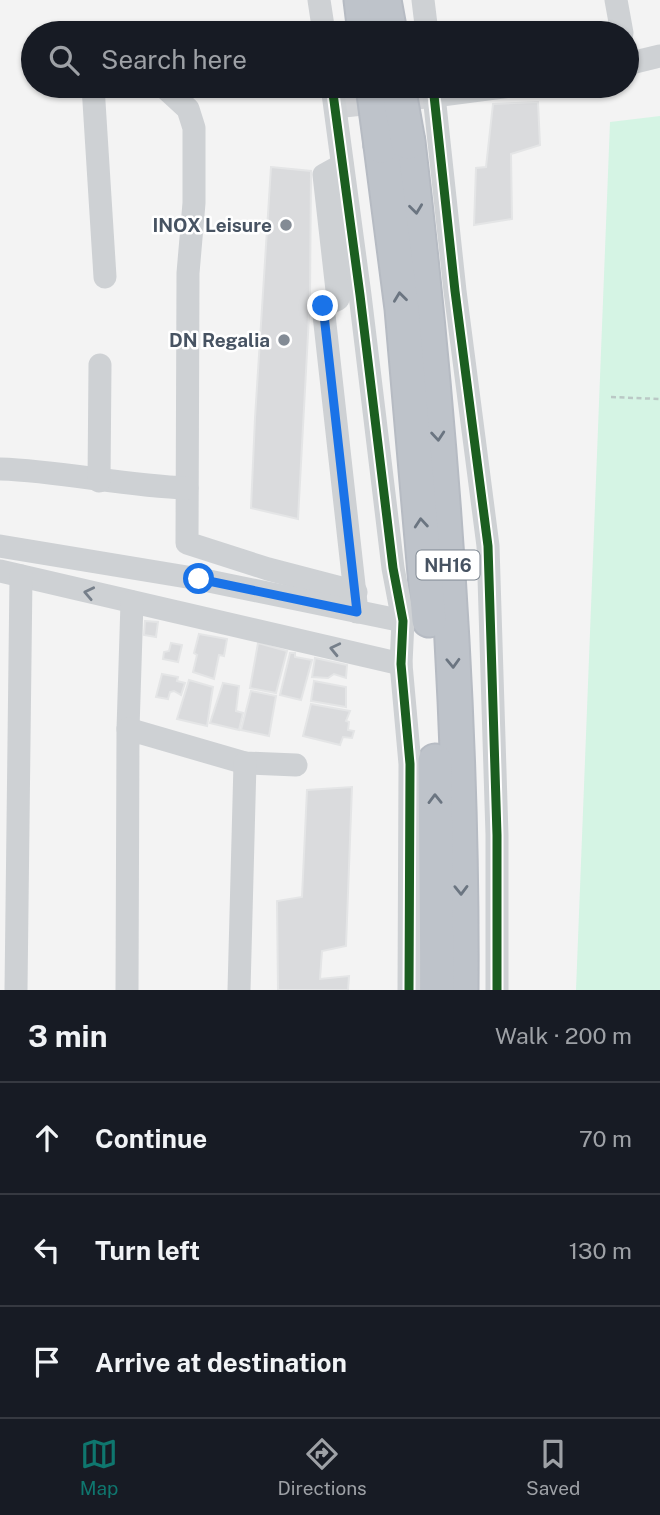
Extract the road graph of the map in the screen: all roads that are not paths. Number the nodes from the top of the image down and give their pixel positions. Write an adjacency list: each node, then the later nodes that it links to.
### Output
1 (318, 0): 6 (street)
2 (361, 0): 7 (highway)
3 (384, 0): 8 (highway)
4 (423, 0): 9 (street)
5 (616, 0): 10 (street)
6 (322, 21)
7 (364, 21)
8 (388, 21)
9 (426, 21)
10 (620, 21)
11 (660, 56): 12 (street)
12 (639, 60)
13 (94, 98): 21 (street)
14 (176, 98): 25 (street)
15 (334, 98): 20 (street)
16 (377, 98): 19 (highway, NH16, bridge)
17 (397, 98): 19 (highway, NH16, bridge)
18 (435, 98): 41 (street)
19 (394, 144): 39 (highway, NH16, one-way to 19); 40 (highway, NH16, one-way to 40)
20 (342, 165): 29 (street); 30 (street)
21 (105, 277)
22 (100, 365): 24 (street)
23 (0, 469): 24 (street)
24 (99, 481): 25 (street)
25 (187, 488): 29 (street)
26 (0, 545): 29 (street)
27 (10, 574): 28 (street, one-way to 27); 35 (street)
28 (132, 602): 31 (street, one-way to 28); 32 (street)
29 (357, 602): 30 (street)
30 (403, 621): 31 (street)
31 (401, 664): 38 (street)
32 (128, 729): 33 (street); 36 (street)
33 (245, 763): 34 (street); 37 (street)
34 (296, 765)
35 (16, 990)
36 (127, 990)
37 (239, 990)
38 (409, 990)
39 (437, 990)
40 (461, 990)
41 (497, 990)

